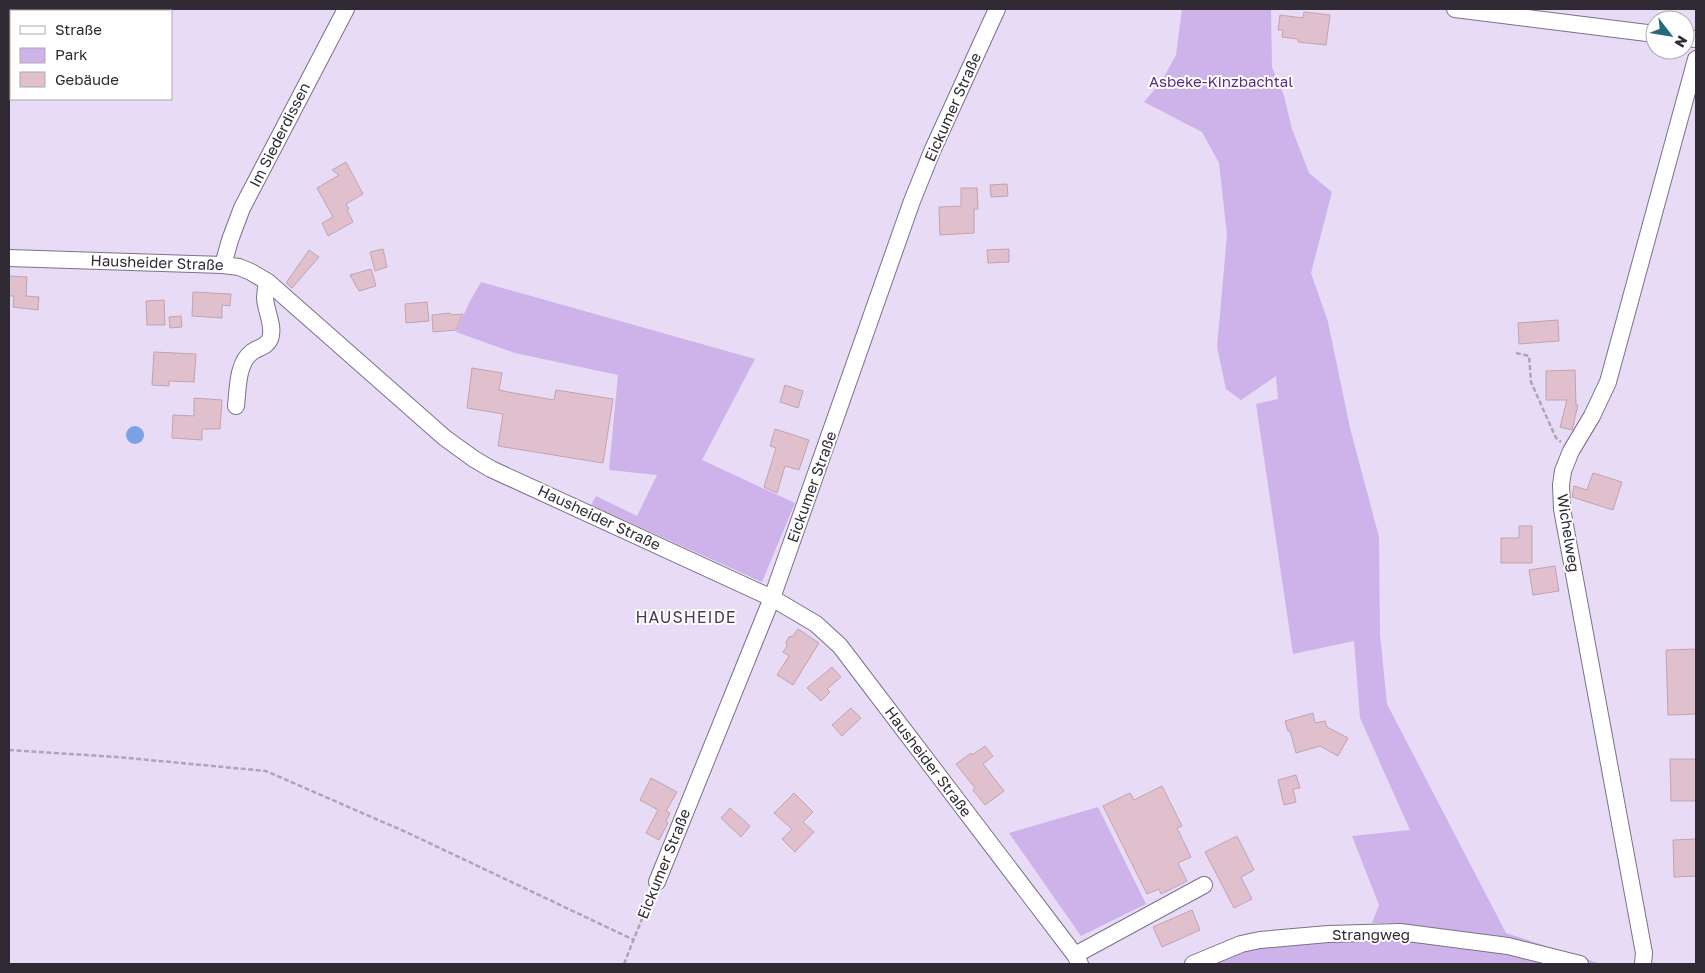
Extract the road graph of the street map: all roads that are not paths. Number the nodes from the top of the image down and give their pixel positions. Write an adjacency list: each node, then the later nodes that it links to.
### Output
1 (346, 9): 7 (street, Im Siederdissen)
2 (997, 9): 10 (street, Eickumer Straße)
3 (1455, 9): 4 (street)
4 (1645, 33)
5 (1696, 59): 16 (street, Wichelweg)
6 (9, 258): 7 (street, Hausheider Straße)
7 (223, 265): 8 (street, Hausheider Straße)
8 (268, 282): 9 (street); 10 (street, Hausheider Straße)
9 (236, 406)
10 (772, 598): 11 (street, Eickumer Straße); 13 (street, Hausheider Straße)
11 (657, 882)
12 (1204, 885): 13 (street)
13 (1078, 960)
14 (1192, 964): 15 (street, Strangweg)
15 (1580, 964)
16 (1643, 964)

